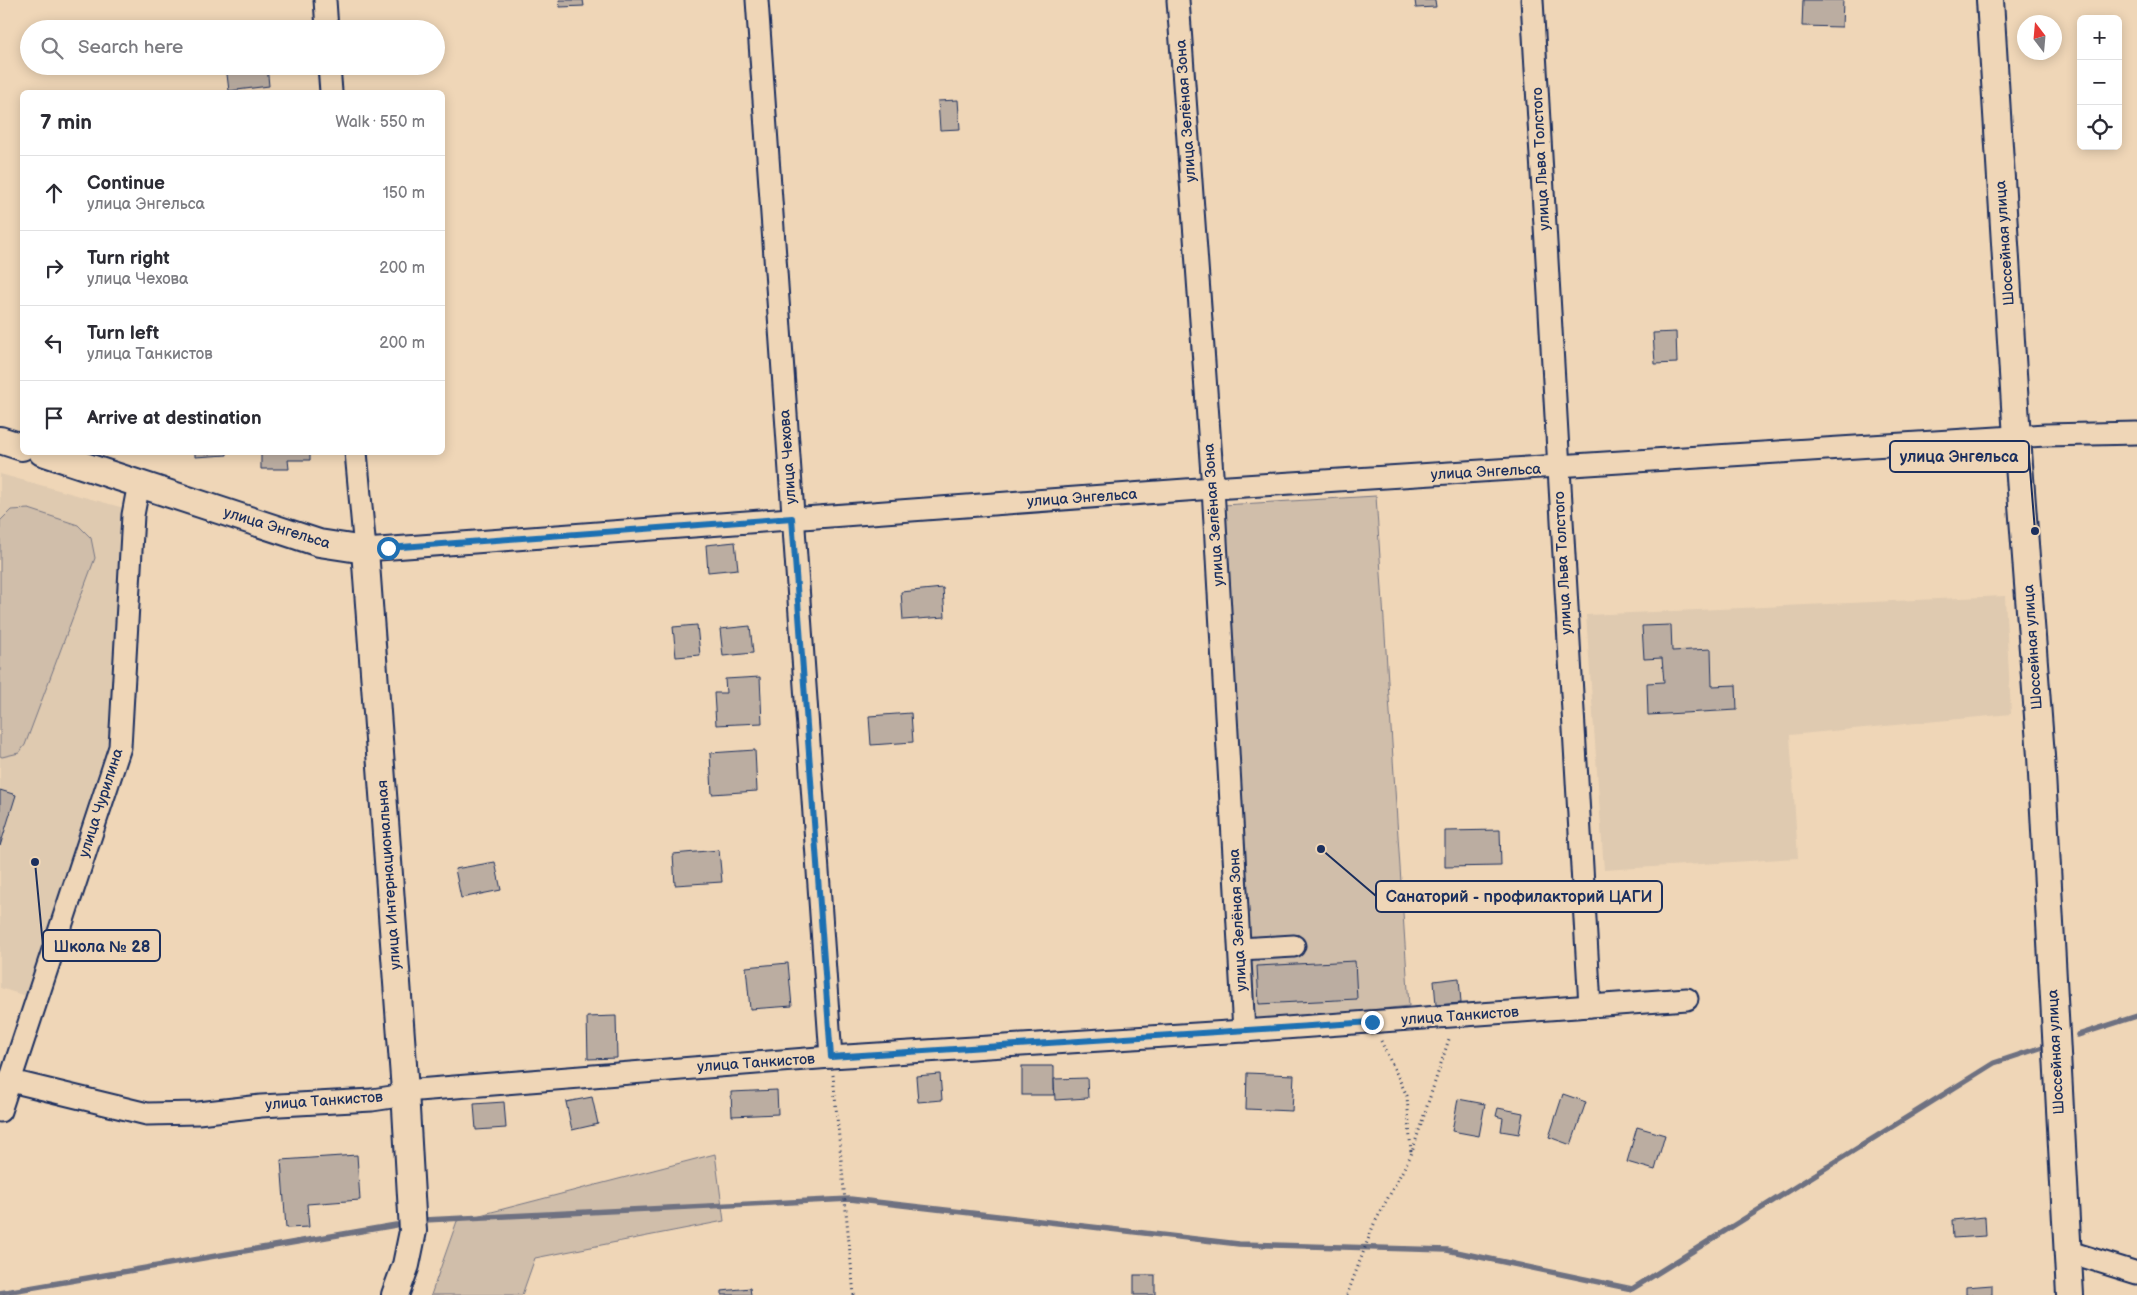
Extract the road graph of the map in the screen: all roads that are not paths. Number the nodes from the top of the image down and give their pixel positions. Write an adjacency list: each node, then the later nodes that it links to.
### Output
1 (325, 0): 6 (street)
2 (757, 0): 18 (street, улица Чехова)
3 (1178, 0): 17 (street, улица Зелёная Зона)
4 (1532, 0): 15 (street, улица Льва Толстого)
5 (1990, 0): 10 (main road, Шоссейная улица)
6 (326, 20)
7 (330, 75): 8 (street)
8 (331, 90)
9 (2137, 433): 10 (street, улица Энгельса)
10 (2017, 438): 15 (street, улица Энгельса); 29 (main road, Шоссейная улица)
11 (0, 440): 12 (main road)
12 (20, 445)
13 (51, 455): 16 (main road, улица Энгельса)
14 (356, 455): 19 (street, улица Интернациональная)
15 (1558, 468): 17 (street, улица Энгельса); 23 (street, улица Льва Толстого)
16 (139, 483): 19 (main road, улица Энгельса); 26 (street, улица Чурилина)
17 (1213, 488): 18 (street, улица Энгельса); 21 (street, улица Зелёная Зона)
18 (792, 518): 19 (street, улица Энгельса); 25 (street, улица Чехова)
19 (365, 550): 27 (main road, улица Интернациональная)
20 (1294, 946): 21 (street)
21 (1240, 949): 24 (street, улица Зелёная Зона)
22 (1687, 999): 23 (street, улица Танкистов)
23 (1590, 1006): 24 (street, улица Танкистов)
24 (1244, 1031): 25 (street, улица Танкистов)
25 (831, 1057): 27 (street, улица Танкистов)
26 (10, 1081): 27 (street, улица Танкистов); 28 (street, улица Чурилина)
27 (405, 1091): 31 (main road, улица Интернациональная)
28 (0, 1111)
29 (2066, 1251): 30 (street); 32 (main road, Шоссейная улица)
30 (2137, 1273)
31 (395, 1295)
32 (2070, 1295)

